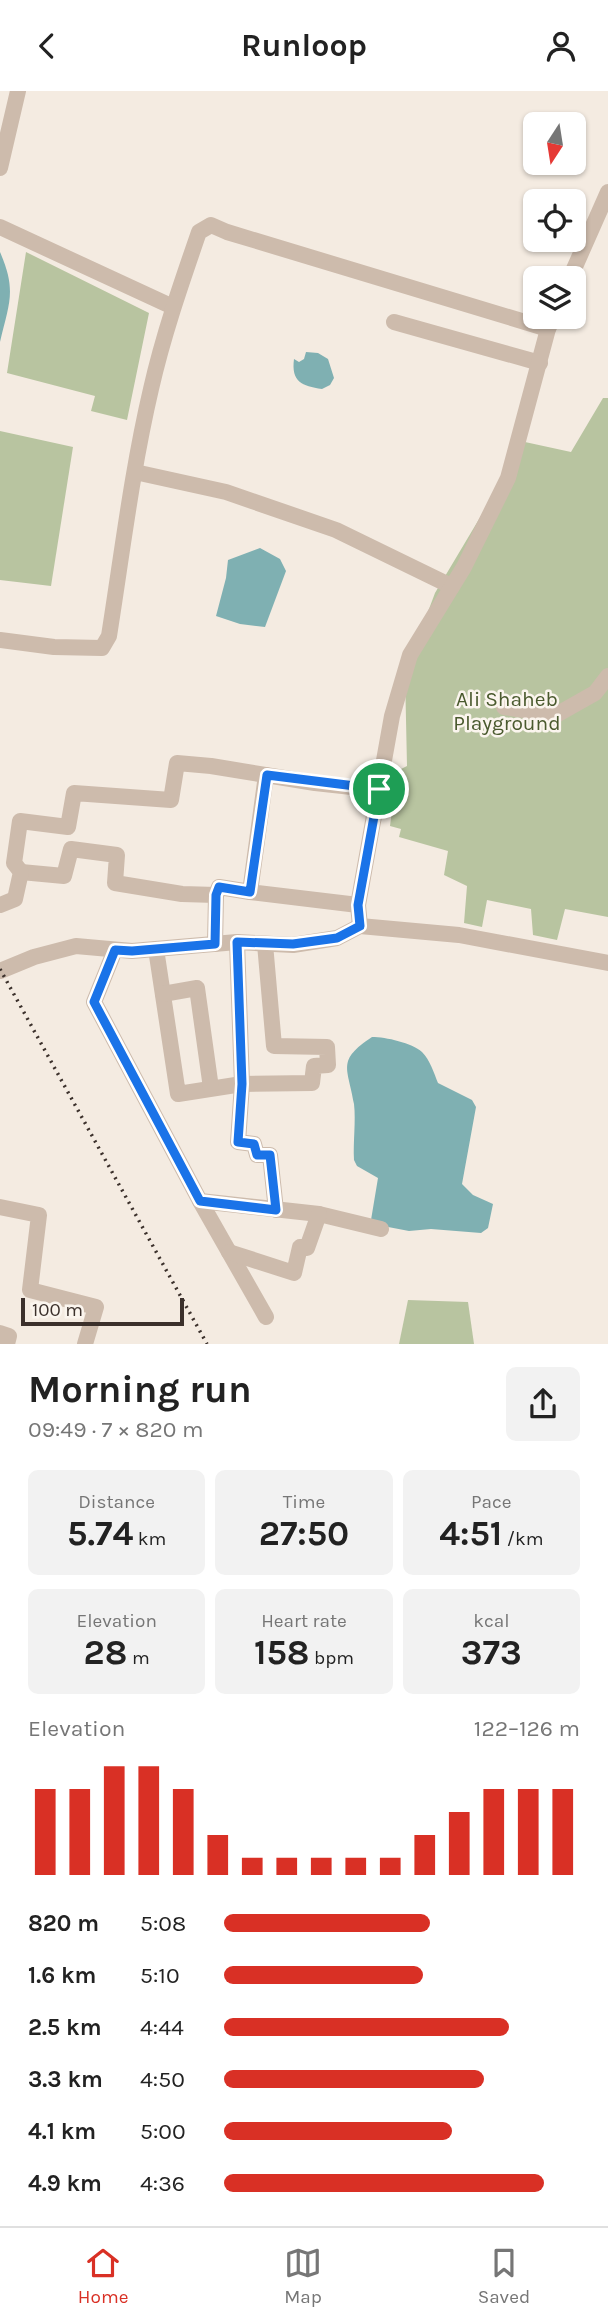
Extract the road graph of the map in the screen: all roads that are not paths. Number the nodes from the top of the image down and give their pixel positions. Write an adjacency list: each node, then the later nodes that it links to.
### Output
1 (18, 91): 2 (street)
2 (0, 169)
3 (608, 192): 5 (street)
4 (0, 227): 6 (street)
5 (575, 266)
6 (173, 307): 7 (street); 11 (street)
7 (523, 315)
8 (394, 322): 10 (street)
9 (549, 329): 10 (street)
10 (540, 363): 12 (street)
11 (135, 472): 12 (street); 13 (street)
12 (451, 586): 17 (street)
13 (0, 640)
14 (608, 676): 15 (street)
15 (503, 707)
16 (267, 775): 17 (street); 18 (street); 19 (street)
17 (379, 789): 22 (street)
18 (21, 872): 20 (street); 21 (street)
19 (250, 892): 20 (street); 22 (street)
20 (216, 895): 25 (street)
21 (0, 905)
22 (358, 905): 23 (street)
23 (360, 926): 26 (street); 29 (street)
24 (237, 942): 25 (street); 26 (street); 32 (street)
25 (215, 944): 27 (street)
26 (265, 944): 32 (street)
27 (156, 949): 28 (street); 31 (street)
28 (115, 950): 30 (street); 34 (street)
29 (608, 963)
30 (0, 971)
31 (163, 994): 33 (street); 33 (street)
32 (242, 1084): 33 (street); 36 (street)
33 (211, 1088)
34 (200, 1201): 36 (street); 39 (street)
35 (0, 1207): 43 (street)
36 (276, 1210): 37 (street)
37 (319, 1215): 38 (street); 39 (street)
38 (381, 1229)
39 (229, 1252): 40 (street)
40 (266, 1317)
41 (0, 1333): 42 (street)
42 (7, 1344)
43 (85, 1344)

